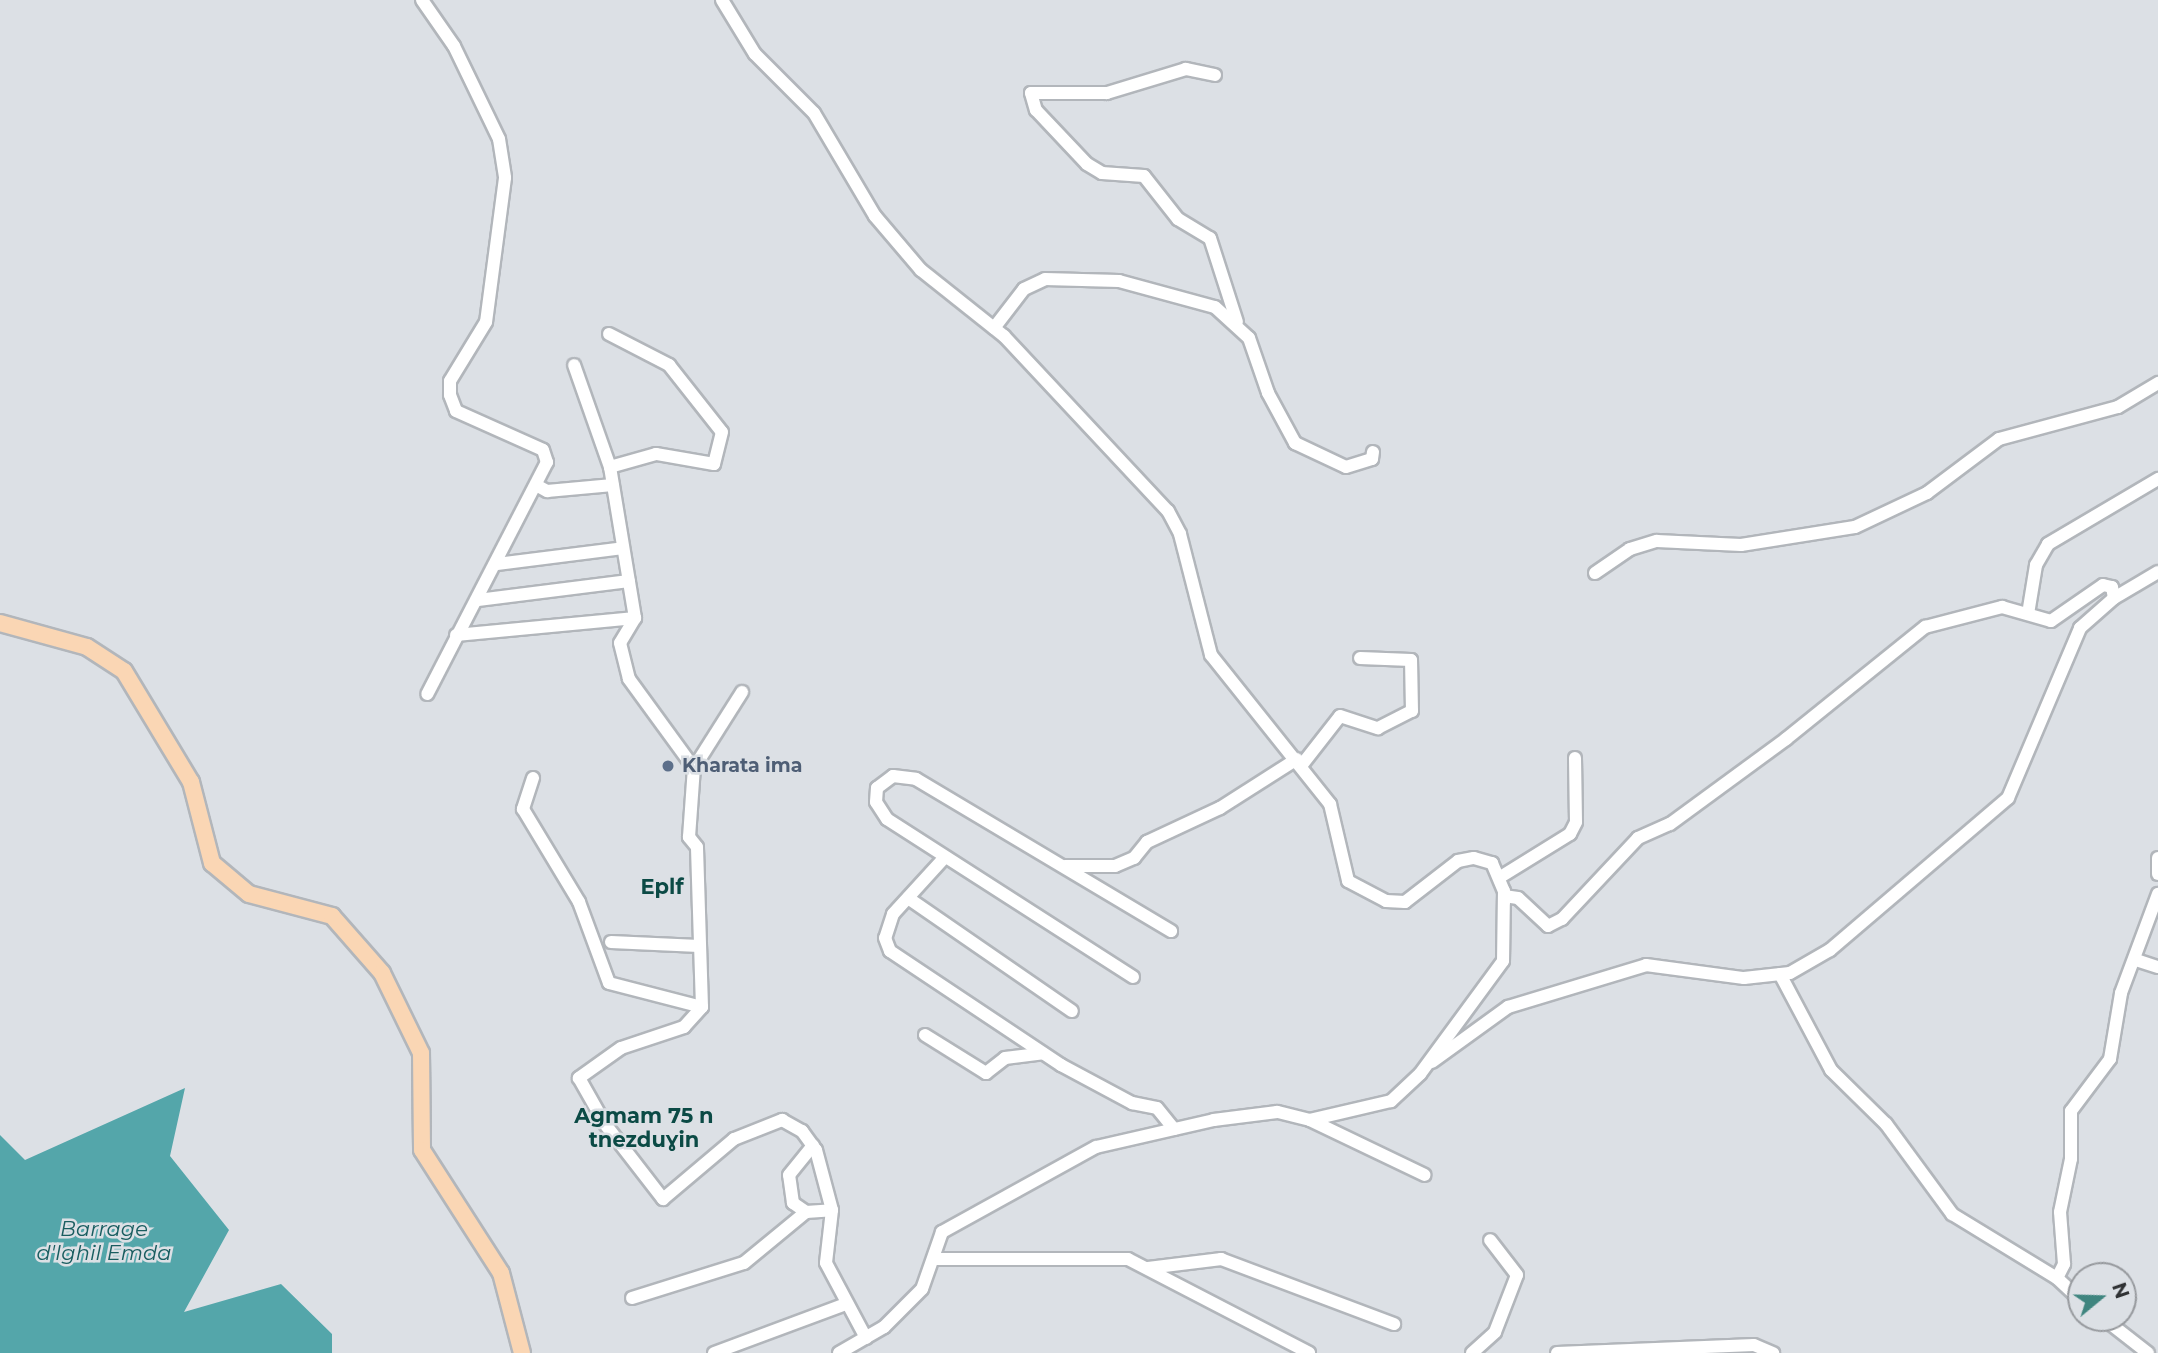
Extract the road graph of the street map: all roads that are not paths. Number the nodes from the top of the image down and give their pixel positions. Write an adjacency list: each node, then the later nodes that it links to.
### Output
1 (422, 0): 12 (street)
2 (722, 0): 5 (street)
3 (1215, 75): 4 (street)
4 (1237, 322): 5 (street); 9 (street)
5 (994, 328): 29 (street)
6 (609, 334): 10 (street)
7 (575, 365): 10 (street)
8 (2158, 383): 17 (street)
9 (1373, 452)
10 (610, 467): 13 (street)
11 (2158, 479): 21 (street)
12 (536, 485): 13 (street); 15 (street)
13 (612, 485): 14 (street)
14 (623, 548): 15 (street); 18 (street)
15 (497, 564): 20 (street)
16 (2158, 572): 19 (street)
17 (1595, 573)
18 (629, 581): 20 (street); 22 (street)
19 (2114, 598): 21 (street); 45 (street)
20 (478, 600): 24 (street)
21 (2028, 614): 39 (street)
22 (635, 618): 24 (street); 30 (street)
23 (0, 623): 69 (main road)
24 (456, 635): 27 (street)
25 (1360, 658): 29 (street)
26 (743, 692): 30 (street)
27 (427, 694)
28 (1575, 758): 36 (street)
29 (1299, 763): 34 (street); 36 (street)
30 (694, 768): 42 (street)
31 (533, 778): 47 (street)
32 (945, 857): 34 (street); 38 (street); 46 (street)
33 (2158, 858): 35 (street)
34 (1064, 865): 40 (street)
35 (2158, 874)
36 (1502, 876): 39 (street)
37 (2158, 894): 43 (street)
38 (908, 898): 48 (street); 50 (street)
39 (1504, 902): 51 (street)
40 (1171, 931)
41 (611, 942): 42 (street)
42 (699, 946): 47 (street)
43 (2136, 960): 44 (street); 61 (street)
44 (2158, 967)
45 (1780, 974): 51 (street); 61 (street)
46 (1133, 977)
47 (702, 1007): 54 (street)
48 (1072, 1011)
49 (925, 1035): 50 (street)
50 (1043, 1052): 53 (street)
51 (1426, 1066): 52 (street)
52 (1310, 1119): 53 (street); 55 (street)
53 (1174, 1129): 59 (street)
54 (813, 1145): 56 (street); 57 (street)
55 (1425, 1175)
56 (832, 1210): 57 (street); 64 (street)
57 (806, 1212): 63 (street)
58 (1490, 1240): 73 (street)
59 (935, 1259): 60 (street); 67 (street)
60 (1148, 1268): 65 (street); 72 (street)
61 (2057, 1278): 62 (street)
62 (2067, 1287)
63 (632, 1298)
64 (846, 1304): 67 (street); 70 (street)
65 (1394, 1324)
66 (2121, 1332): 76 (street)
67 (866, 1338): 71 (street)
68 (1754, 1349): 74 (street); 75 (street)
69 (522, 1353)
70 (714, 1353)
71 (839, 1353)
72 (1310, 1353)
73 (1472, 1353)
74 (1557, 1353)
75 (1773, 1353)
76 (2148, 1353)

